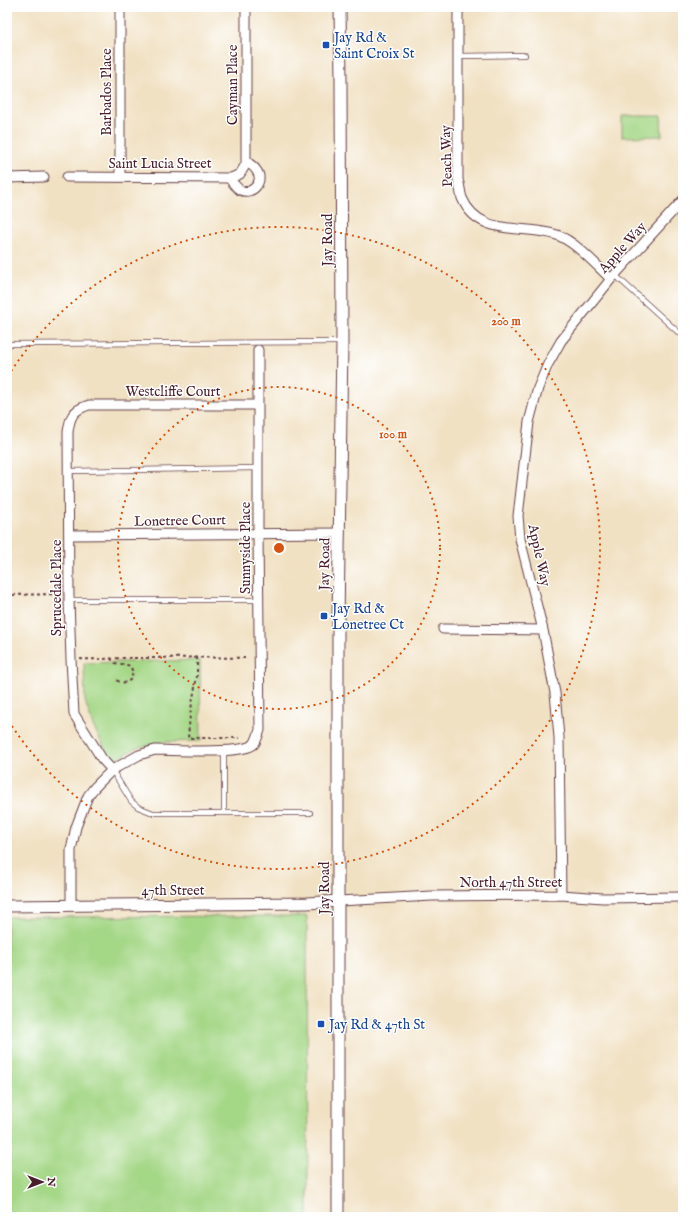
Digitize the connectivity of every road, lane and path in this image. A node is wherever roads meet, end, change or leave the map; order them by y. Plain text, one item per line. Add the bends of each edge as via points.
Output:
1 (120, 7) edge
2 (246, 7) edge
3 (340, 7) edge
4 (458, 7) edge
5 (458, 56) junction
6 (525, 56) dead end
7 (246, 162) junction
8 (44, 177) dead end
9 (67, 177) dead end
10 (120, 177) junction
11 (7, 178) edge
12 (229, 178) junction
13 (683, 200) edge
14 (613, 277) junction
15 (678, 332) dead end
16 (342, 342) junction
17 (7, 344) edge
18 (258, 350) dead end
19 (89, 404) joint
20 (258, 405) junction
21 (259, 468) junction
22 (69, 471) junction
23 (258, 533) junction
24 (340, 533) junction
25 (69, 535) junction
26 (7, 595) edge
27 (69, 597) junction
28 (259, 600) junction
29 (443, 629) dead end
30 (543, 630) junction
31 (197, 657) junction
32 (111, 658) junction
33 (246, 658) dead end
34 (70, 659) junction
35 (115, 679) dead end
36 (240, 738) dead end
37 (224, 750) junction
38 (112, 770) junction
39 (310, 812) dead end
40 (224, 813) junction
41 (561, 895) junction
42 (683, 897) edge
43 (339, 902) junction
44 (7, 906) edge
45 (71, 906) junction
46 (338, 1217) edge

1 - 10 street, Barbados Place
2 - 7 street, Cayman Place
3 - 16 street, Jay Road
4 - 5 street, Peach Way
5 - 6 lane
5 - 14 street, Peach Way via 458,180 468,208 494,226 557,236 571,243
7 - 12 street, Saint Lucia Street via 240,174
7 - 12 street via 259,174 260,180 254,188 250,191 240,190
8 - 11 street
9 - 10 street, Saint Lucia Street
10 - 12 street, Saint Lucia Street
13 - 14 street, Apple Way
14 - 15 lane
14 - 30 street, Apple Way via 561,341 538,388 529,422 518,516 520,539
16 - 17 lane
16 - 24 street, Jay Road
18 - 20 street, Sunnyside Place
19 - 20 street, Westcliffe Court
19 - 22 street, Sprucedale Place via 76,411 69,422
20 - 21 street, Sunnyside Place
21 - 22 lane
21 - 23 street, Sunnyside Place
22 - 25 street, Sprucedale Place
23 - 24 street, Lonetree Court
23 - 25 street, Lonetree Court
23 - 28 street, Sunnyside Place
24 - 43 street, Jay Road
25 - 27 street, Sprucedale Place
26 - 27 path
27 - 28 lane
27 - 34 street, Sprucedale Place
28 - 37 street, Sunnyside Place via 260,730 258,738 248,748
29 - 30 street
30 - 41 street, Apple Way via 559,737
31 - 32 path
31 - 33 path
31 - 36 path via 197,676 188,738
32 - 34 path
32 - 35 path via 116,664 124,663 130,666 133,672 129,682 119,682
34 - 38 street, Sprucedale Place via 74,714 102,759
37 - 38 street via 156,750
37 - 40 lane
38 - 40 lane via 131,801 145,810
38 - 45 street via 88,796 76,827 71,850
39 - 40 lane
41 - 42 street, North 47th Street via 602,898
41 - 43 street, North 47th Street via 432,896
43 - 45 street, 47th Street
43 - 46 street, Jay Road
44 - 45 street, 47th Street

